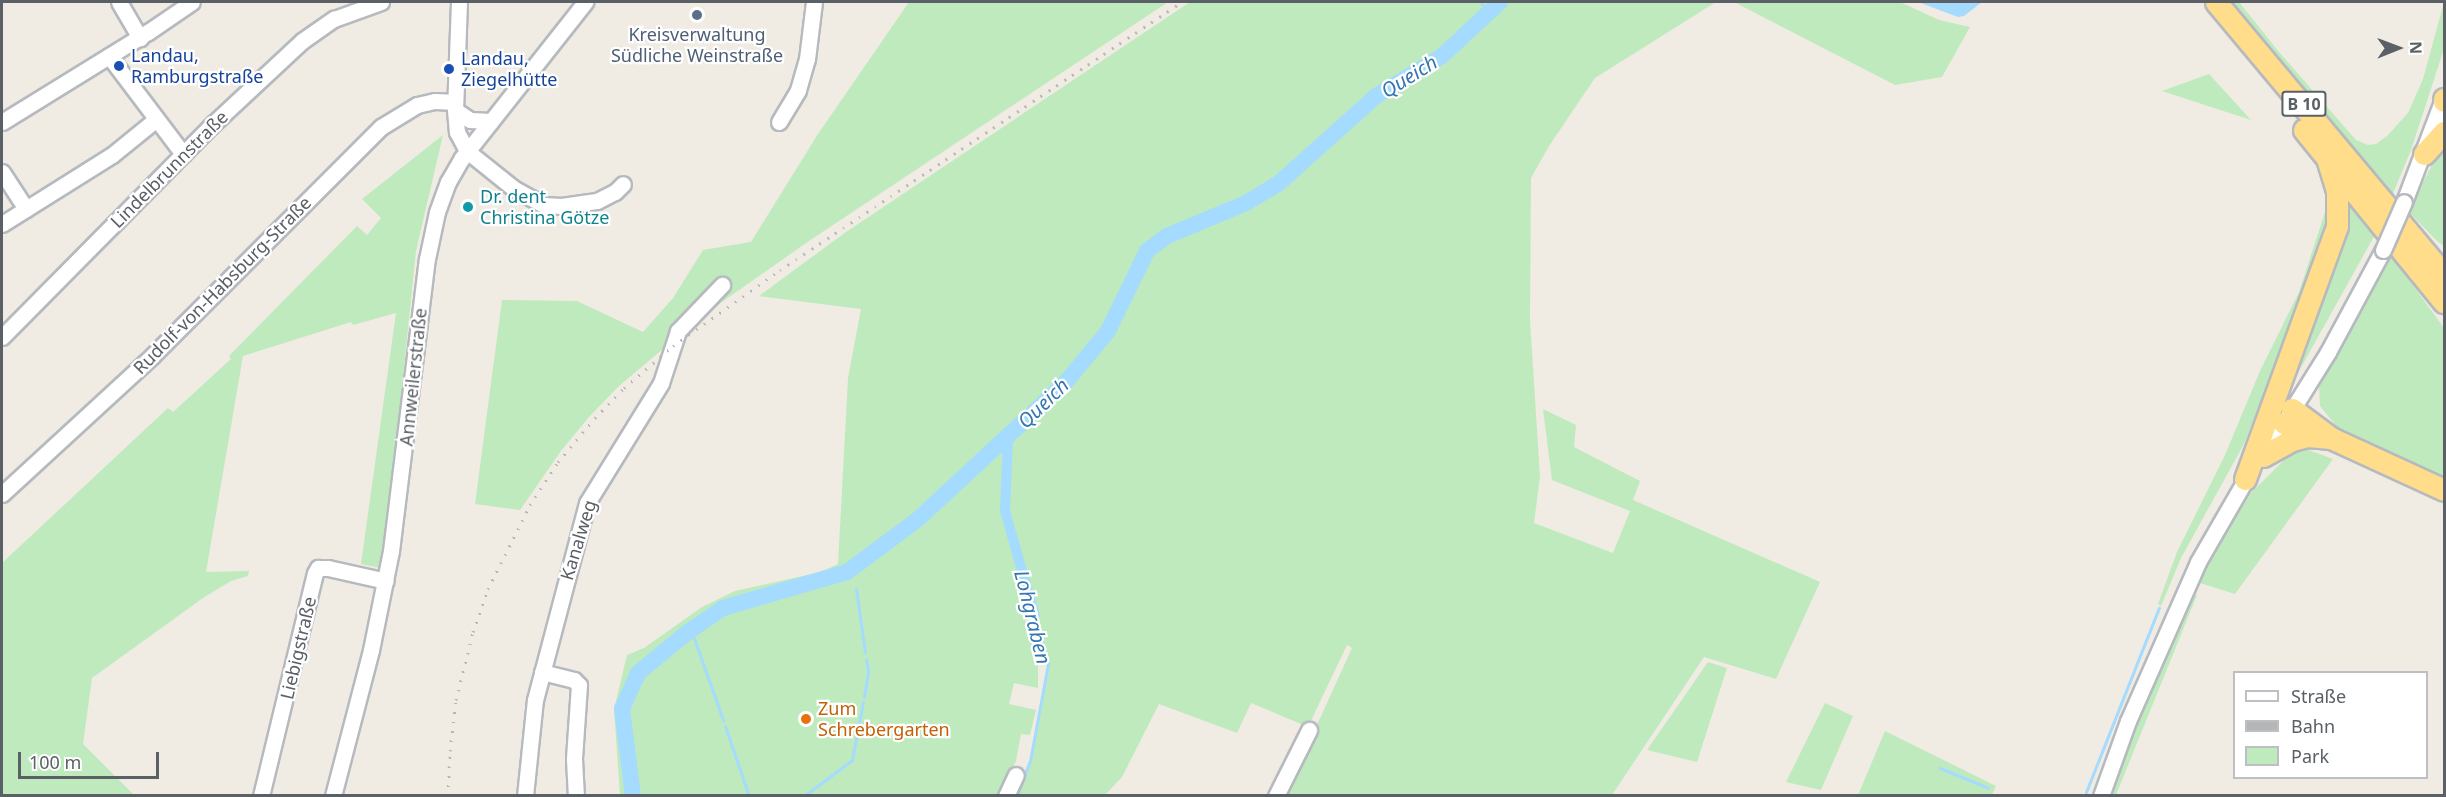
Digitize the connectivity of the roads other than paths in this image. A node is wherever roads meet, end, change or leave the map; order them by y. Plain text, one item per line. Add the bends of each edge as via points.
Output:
1 (118, 2) edge
2 (192, 2) edge
3 (373, 2) edge
4 (459, 2) edge
5 (585, 2) edge
6 (814, 2) edge
7 (2216, 2) edge
8 (140, 38) junction
9 (109, 56) junction
10 (2444, 99) edge
11 (455, 106) junction
12 (155, 120) junction
13 (491, 121) junction
14 (2, 122) edge
15 (779, 122) dead end
16 (2304, 130) dead end
17 (2445, 132) edge
18 (467, 151) junction
19 (183, 154) junction
20 (2424, 154) junction
21 (2326, 156) junction
22 (2, 172) edge
23 (623, 184) dead end
24 (2396, 206) junction
25 (26, 209) junction
26 (2, 224) edge
27 (2421, 245) junction
28 (2445, 260) edge
29 (722, 285) dead end
30 (2442, 292) edge
31 (2, 337) edge
32 (2288, 416) junction
33 (2307, 436) junction
34 (2331, 438) junction
35 (2263, 456) junction
36 (2245, 480) junction
37 (2445, 489) edge
38 (2, 494) edge
39 (386, 581) junction
40 (542, 672) junction
41 (1309, 730) dead end
42 (1016, 775) dead end
43 (261, 795) edge
44 (333, 795) edge
45 (525, 795) edge
46 (576, 795) edge
47 (1006, 795) edge
48 (1276, 795) edge
49 (2101, 795) edge

1 - 8 street
2 - 8 street
3 - 19 street, Lindelbrunnstraße via 334,19 302,41
4 - 11 street
5 - 13 street, Annweilerstraße
6 - 15 street via 801,80
7 - 24 highway, B 10
8 - 9 street
9 - 12 street
9 - 14 street
10 - 20 street
11 - 13 street via 471,120
11 - 18 street via 457,132
11 - 38 street, Rudolf-von-Habsburg-Straße via 435,101 417,105 381,127 152,356
12 - 19 street
12 - 25 street via 112,155
13 - 18 street, Annweilerstraße
16 - 21 highway, B 10
17 - 20 highway
18 - 23 street via 513,188 544,205 597,201
18 - 39 street, Annweilerstraße via 443,195 430,243
19 - 31 street, Lindelbrunnstraße
20 - 24 street
21 - 30 highway, B 10
21 - 36 highway via 2337,191 2337,226
22 - 25 street
24 - 27 highway, B 10
24 - 30 highway, B 10
24 - 32 street, bridge via 2383,250
25 - 26 street
27 - 28 highway
27 - 30 highway, B 10
29 - 40 street, Kanalweg via 678,331 661,383 587,502
32 - 33 highway
32 - 34 highway
32 - 35 street
33 - 34 highway
33 - 35 highway
34 - 37 highway
35 - 36 street
36 - 49 street via 2186,587
39 - 43 street, Liebigstraße via 328,568 318,568 315,573
39 - 44 street, Annweilerstraße
40 - 45 street, Kanalweg via 531,720
40 - 46 street via 574,680 579,685
41 - 48 street
42 - 47 street

